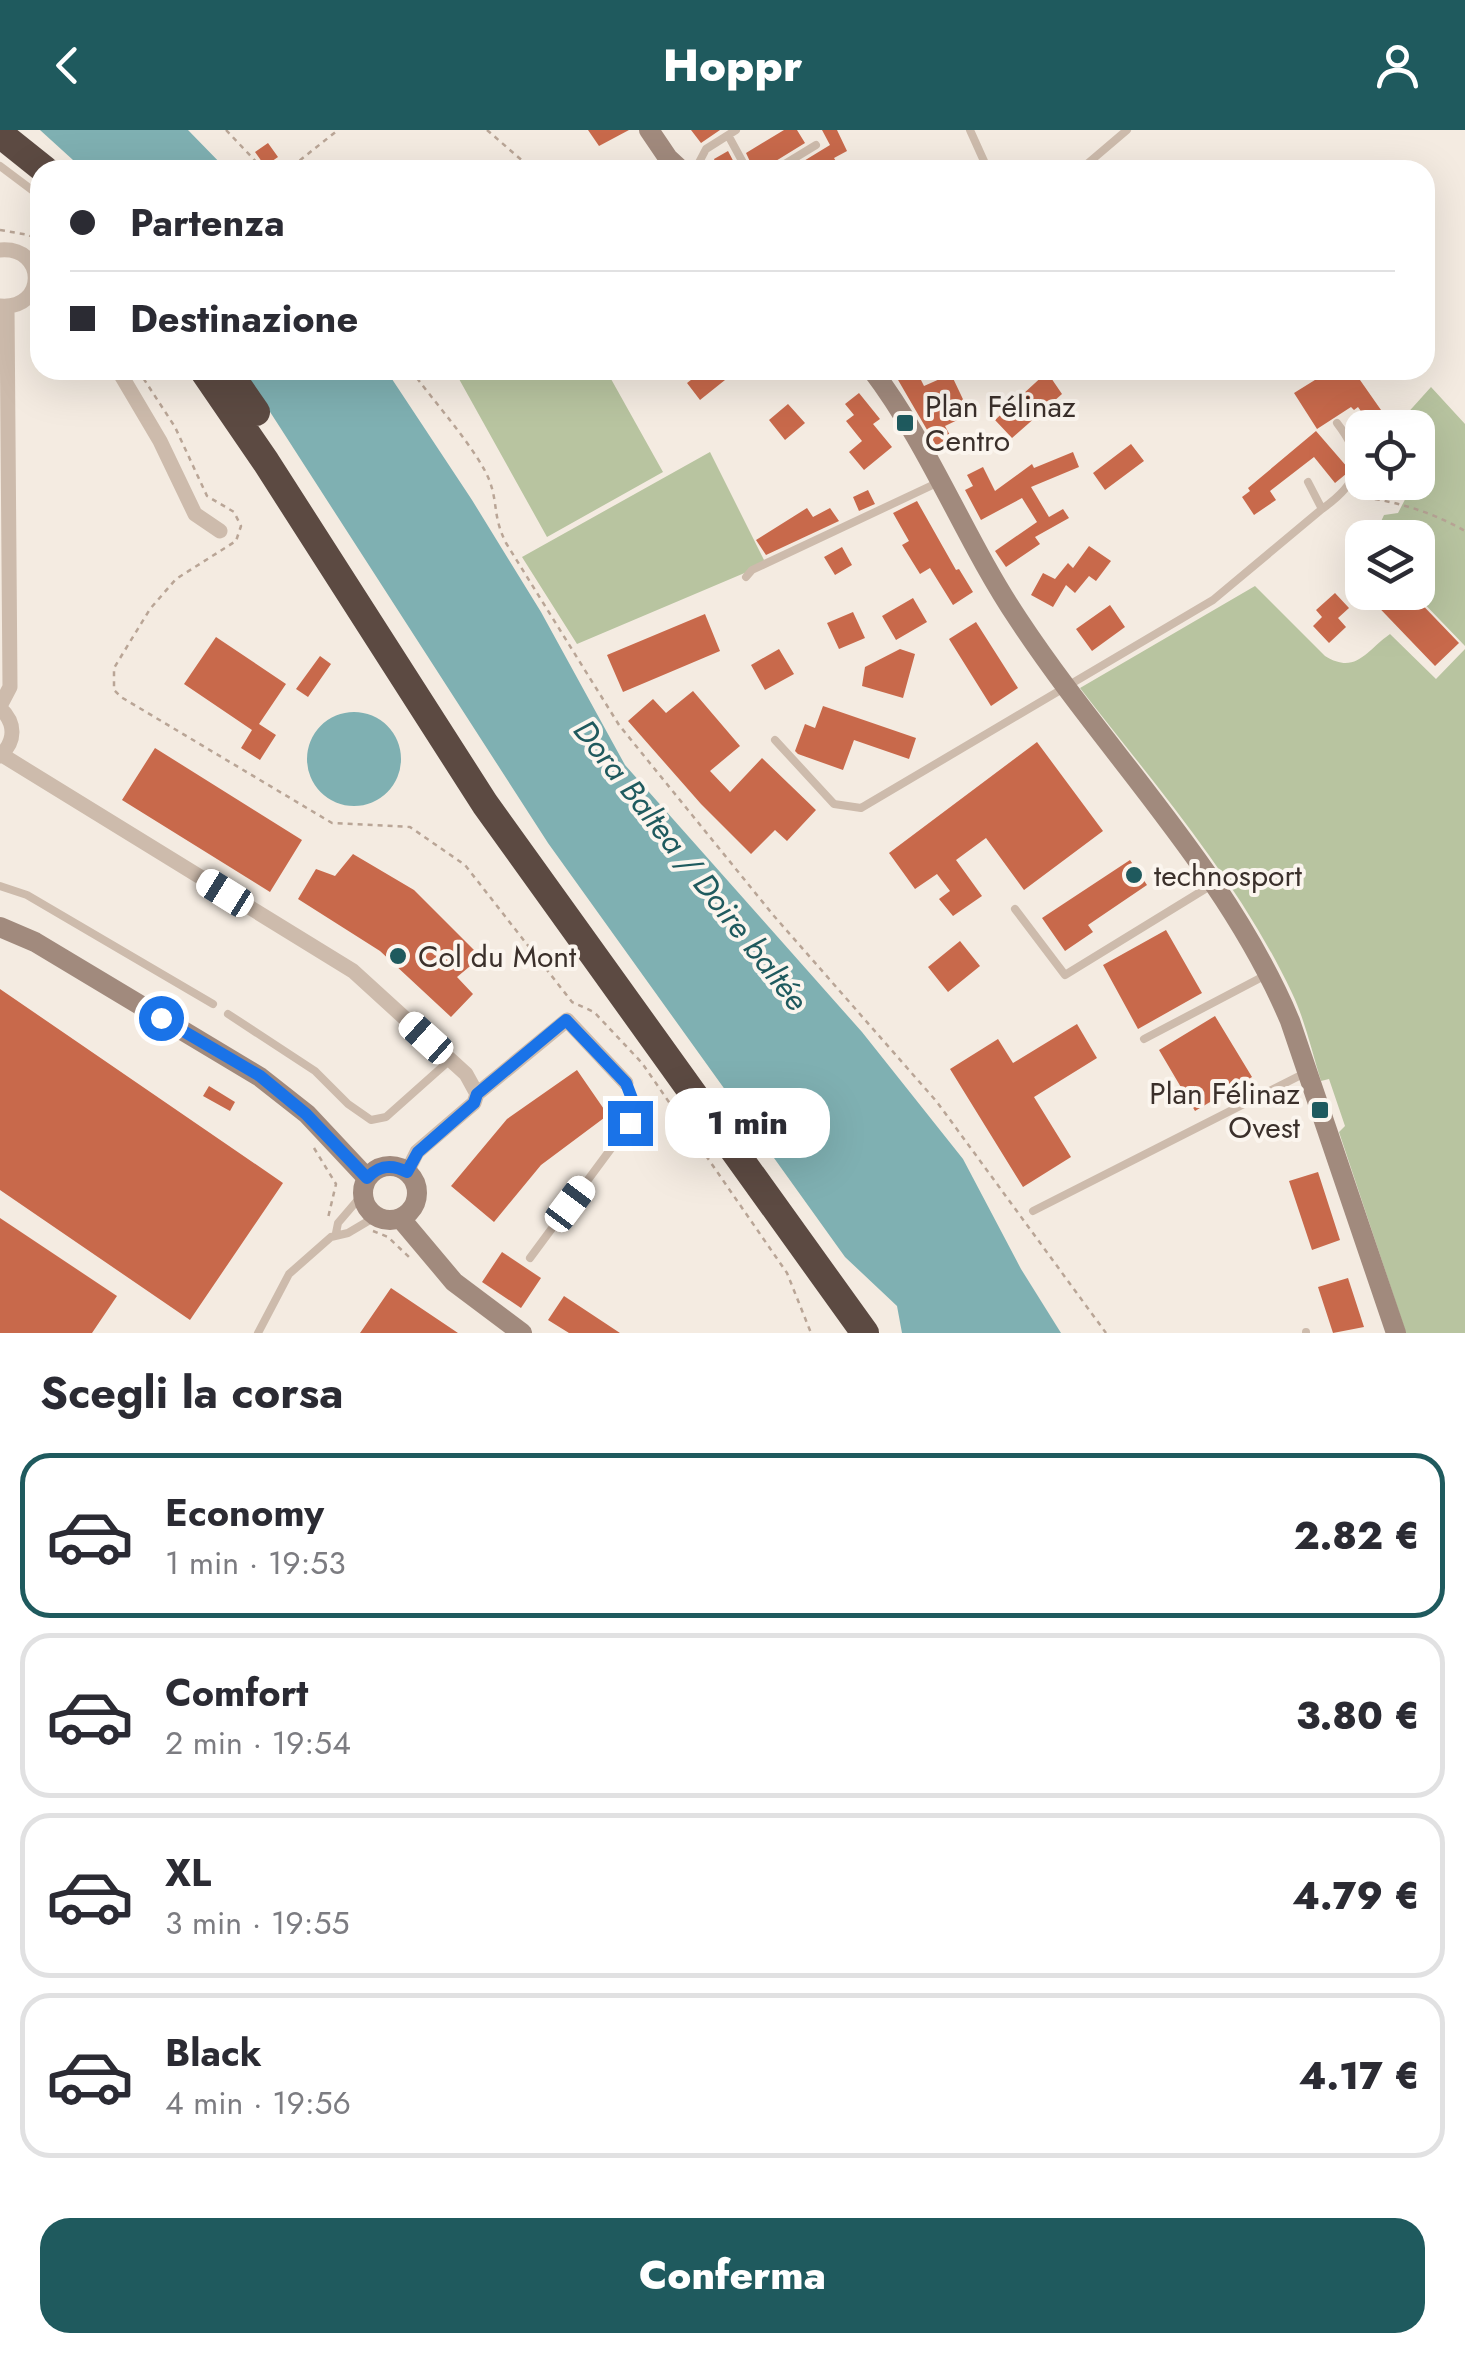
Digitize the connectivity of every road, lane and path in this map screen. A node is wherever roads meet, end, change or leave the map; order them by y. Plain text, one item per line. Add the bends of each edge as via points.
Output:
1 (226, 130) edge
2 (338, 130) edge
3 (487, 130) edge
4 (649, 130) edge
5 (970, 130) edge
6 (1127, 130) edge
7 (732, 133) edge
8 (0, 134) edge
9 (816, 145) dead end
10 (0, 158) edge
11 (32, 160) edge
12 (254, 160) edge
13 (300, 160) edge
14 (522, 160) edge
15 (670, 160) edge
16 (700, 160) edge
17 (743, 160) edge
18 (791, 160) edge
19 (984, 160) edge
20 (1092, 160) edge
21 (0, 166) edge
22 (30, 184) edge
23 (30, 186) edge
24 (0, 230) edge
25 (30, 235) edge
26 (0, 250) edge
27 (30, 264) edge
28 (30, 295) edge
29 (3, 307) edge
30 (124, 380) edge
31 (144, 380) edge
32 (209, 380) edge
33 (233, 380) edge
34 (418, 380) edge
35 (878, 380) edge
36 (1338, 423) dead end
37 (939, 482) junction
38 (1308, 482) dead end
39 (1344, 494) junction
40 (1322, 510) junction
41 (220, 531) dead end
42 (1465, 531) edge
43 (746, 577) dead end
44 (1062, 686) junction
45 (0, 707) edge
46 (775, 740) dead end
47 (1, 756) edge
48 (1214, 884) junction
49 (0, 886) edge
50 (1015, 909) dead end
51 (0, 927) edge
52 (1270, 973) junction
53 (214, 1004) dead end
54 (228, 1014) dead end
55 (1144, 1040) dead end
56 (450, 1060) junction
57 (1307, 1072) junction
58 (626, 1083) joint
59 (477, 1094) junction
60 (322, 1160) dead end
61 (407, 1172) junction
62 (365, 1186) junction
63 (1032, 1211) dead end
64 (375, 1217) junction
65 (401, 1218) junction
66 (338, 1232) junction
67 (805, 1235) junction
68 (530, 1258) dead end
69 (416, 1262) dead end
70 (258, 1333) edge
71 (522, 1333) edge
72 (811, 1333) edge
73 (865, 1333) edge
74 (886, 1333) edge
75 (1106, 1333) edge
76 (1396, 1333) edge

1 - 12 path
2 - 13 path
3 - 14 path
4 - 15 main road
5 - 19 lane
6 - 20 lane
7 - 16 lane via 706,148
7 - 17 lane
8 - 11 highway
9 - 18 lane
10 - 22 highway
21 - 23 lane
24 - 25 path
26 - 27 street via 16,250
28 - 29 street
29 - 45 street via 10,686
30 - 41 street via 195,514
31 - 72 path via 207,496 234,512 241,526 236,542 176,579 150,609 114,668 114,690 332,823 410,827 465,865 572,1002 594,1012 642,1063 787,1273
32 - 67 highway via 485,804
33 - 67 highway via 498,790
34 - 75 path via 490,481 498,526 619,725 937,1102
35 - 37 main road
36 - 39 lane via 1357,462
37 - 43 lane
37 - 44 main road
38 - 40 lane
39 - 40 lane
39 - 42 path via 1394,501
40 - 44 lane via 1213,600
44 - 46 lane via 861,808 834,804
44 - 48 main road
45 - 47 street via 13,730
47 - 56 street via 353,972
48 - 50 lane via 1064,975
48 - 52 main road
49 - 53 lane via 27,895
51 - 62 main road via 260,1076 306,1114
52 - 55 lane
52 - 57 main road
54 - 56 lane via 315,1070 371,1120 386,1117
56 - 59 street
57 - 63 lane
57 - 76 main road
58 - 59 street via 566,1020
58 - 68 lane via 634,1104 630,1123
59 - 61 street via 418,1152
60 - 66 path via 336,1184 328,1215
61 - 62 main road via 381,1167
61 - 65 main road via 416,1202
62 - 64 main road via 364,1204
62 - 66 lane
64 - 65 main road
64 - 66 lane
65 - 71 main road via 454,1282
66 - 69 path via 348,1240 374,1230
66 - 70 lane via 289,1274
67 - 73 highway
67 - 74 highway

